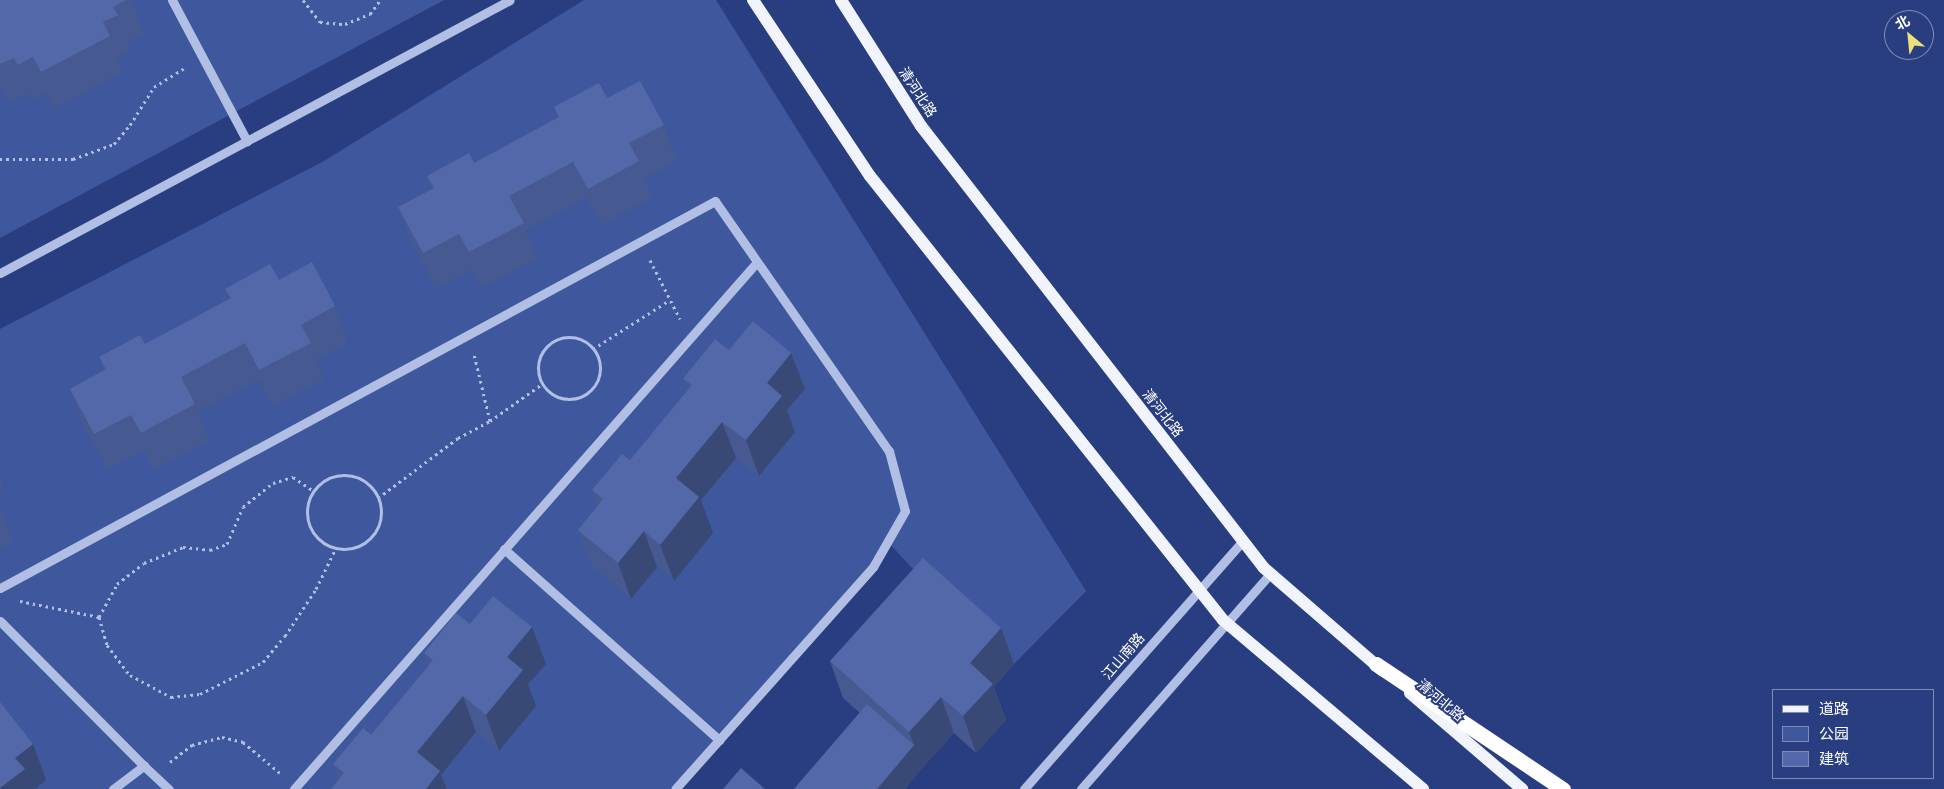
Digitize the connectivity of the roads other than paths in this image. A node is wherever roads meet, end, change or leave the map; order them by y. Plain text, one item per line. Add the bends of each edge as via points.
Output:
1 (172, 0) edge
2 (510, 0) edge
3 (753, 0) edge
4 (842, 0) edge
5 (247, 141) junction
6 (757, 262) junction
7 (0, 273) edge
8 (1243, 541) junction
9 (504, 549) junction
10 (1271, 574) junction
11 (0, 588) edge
12 (1199, 590) junction
13 (0, 621) edge
14 (1227, 624) junction
15 (1376, 664) junction
16 (719, 740) junction
17 (144, 766) junction
18 (295, 788) edge
19 (113, 789) edge
20 (169, 789) edge
21 (675, 789) edge
22 (1024, 789) edge
23 (1081, 789) edge
24 (1423, 789) edge
25 (1522, 789) edge
26 (1563, 789) edge

1 - 5 street
2 - 5 street
3 - 12 main road via 870,176
4 - 8 main road, 清河北路 via 921,126
5 - 7 street
6 - 9 street
6 - 11 street via 715,201
6 - 16 street via 889,451 905,511 873,567
8 - 10 main road, 清河北路
8 - 12 street, 江山南路
9 - 16 street
9 - 18 street
10 - 14 street
10 - 15 main road, 清河北路
12 - 14 main road
12 - 22 street, 江山南路
13 - 17 street
14 - 23 street
14 - 24 main road
15 - 25 main road, 清河北路
15 - 26 highway
16 - 21 street
17 - 19 street
17 - 20 street

